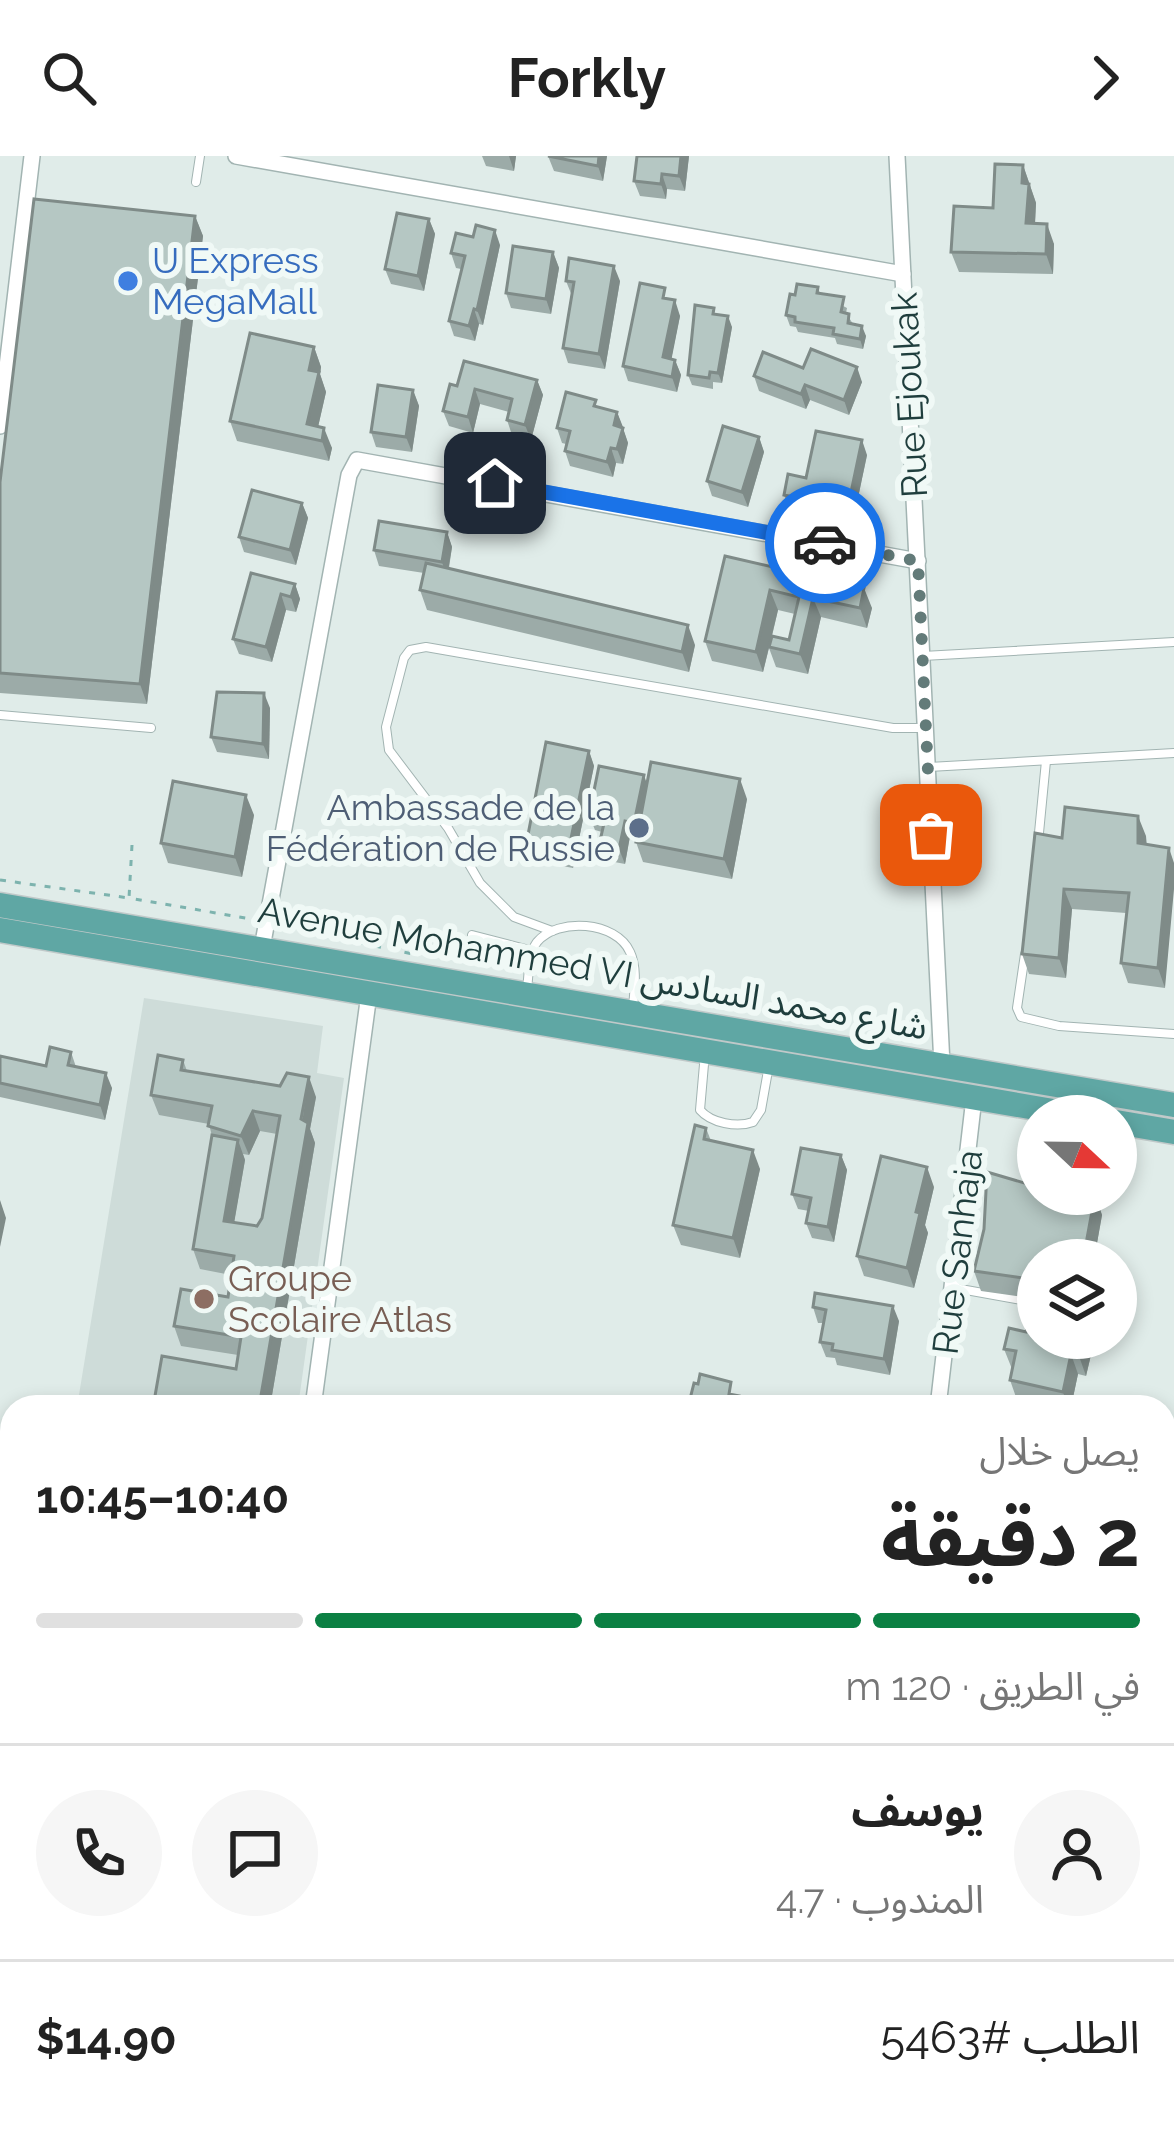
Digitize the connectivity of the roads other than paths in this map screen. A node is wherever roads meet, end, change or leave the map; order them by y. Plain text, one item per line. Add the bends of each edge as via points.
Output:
1 (32, 156) edge
2 (200, 156) edge
3 (236, 156) edge
4 (897, 156) edge
5 (196, 182) dead end
6 (26, 210) junction
7 (44, 212) edge
8 (903, 274) junction
9 (0, 426) edge
10 (918, 561) junction
11 (1174, 642) edge
12 (922, 656) junction
13 (0, 716) edge
14 (152, 728) dead end
15 (926, 728) junction
16 (1174, 753) edge
17 (1046, 761) junction
18 (927, 767) junction
19 (1037, 848) edge
20 (0, 905) edge
21 (0, 930) edge
22 (552, 932) junction
23 (1028, 932) edge
24 (472, 935) dead end
25 (262, 948) junction
26 (532, 950) junction
27 (526, 992) junction
28 (369, 994) junction
29 (633, 1011) junction
30 (1174, 1034) edge
31 (705, 1051) junction
32 (770, 1063) junction
33 (942, 1065) junction
34 (974, 1098) junction
35 (1017, 1105) edge
36 (1174, 1105) edge
37 (1137, 1126) edge
38 (1174, 1132) edge
39 (953, 1288) junction
40 (1017, 1299) edge
41 (315, 1395) edge
42 (940, 1395) edge

1 - 6 street
2 - 5 lane
3 - 8 street
4 - 8 street, Rue Ejoukak
6 - 7 lane
6 - 9 street
8 - 10 street, Rue Ejoukak
10 - 12 street, Rue Ejoukak
10 - 25 street via 357,460
11 - 12 lane
12 - 15 street, Rue Ejoukak
13 - 14 lane
15 - 18 street, Rue Ejoukak
15 - 22 lane via 410,650 386,727 389,750 480,883 514,917
16 - 17 lane
17 - 18 lane
17 - 19 lane
18 - 33 street, Rue Ejoukak
20 - 25 main road, Avenue Mohammed VI شارع محمد السادس
21 - 28 main road, Avenue Mohammed VI شارع محمد السادس
22 - 26 lane
22 - 29 lane via 591,927 622,940 635,976
23 - 30 lane via 1021,1017
24 - 26 lane
25 - 27 main road, Avenue Mohammed VI شارع محمد السادس
26 - 27 lane
27 - 29 main road, Avenue Mohammed VI شارع محمد السادس
28 - 31 main road, Avenue Mohammed VI شارع محمد السادس
28 - 41 street
29 - 33 main road, Avenue Mohammed VI شارع محمد السادس
31 - 32 main road, Avenue Mohammed VI شارع محمد السادس
31 - 32 lane via 700,1110 739,1124 759,1114
32 - 34 main road, Avenue Mohammed VI شارع محمد السادس
33 - 36 main road, Avenue Mohammed VI شارع محمد السادس
34 - 35 main road, Avenue Mohammed VI شارع محمد السادس
34 - 39 street, Rue Sanhaja
37 - 38 main road
39 - 40 lane
39 - 42 street, Rue Sanhaja

